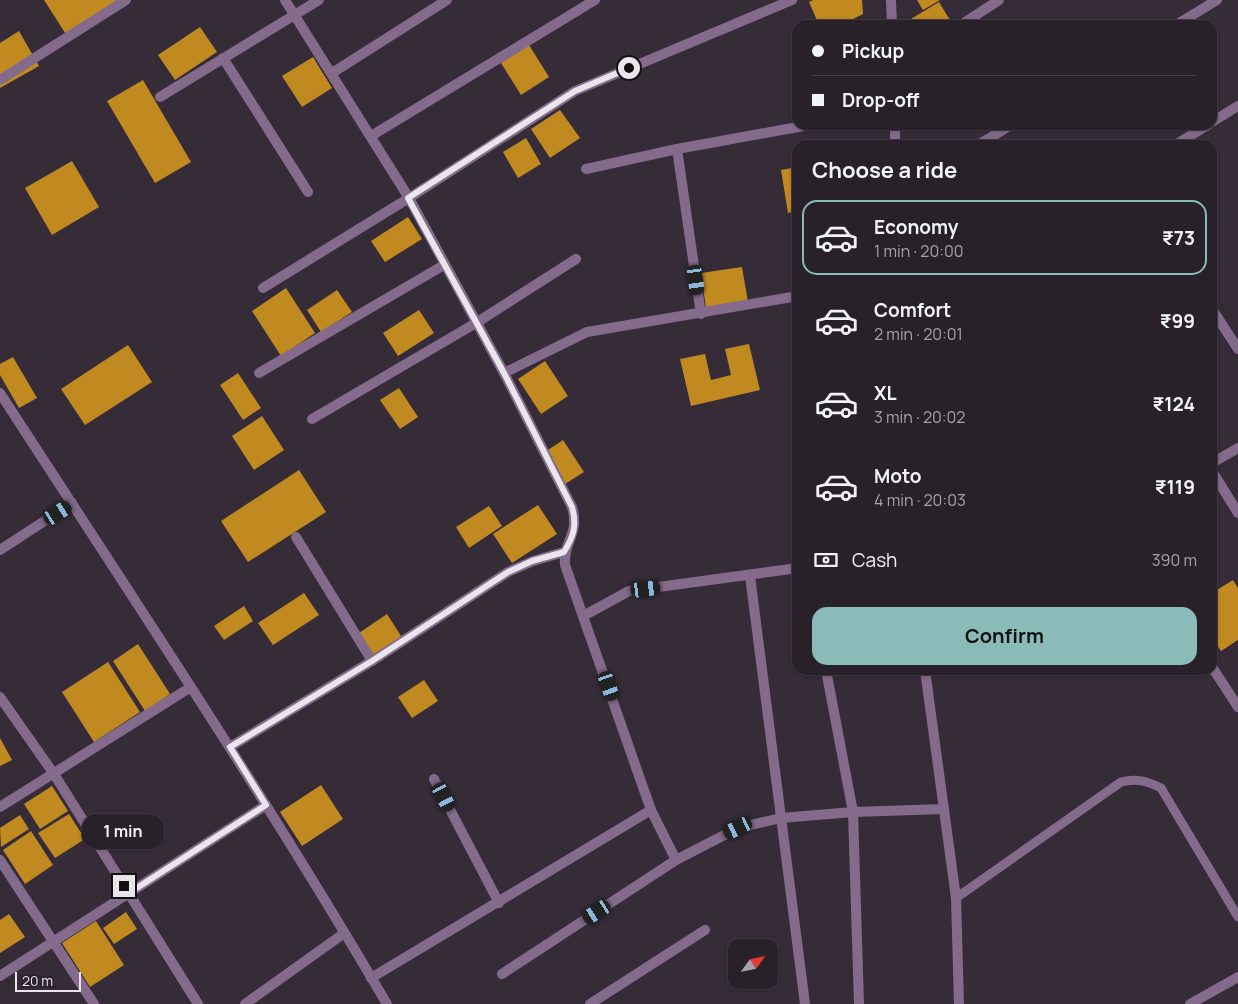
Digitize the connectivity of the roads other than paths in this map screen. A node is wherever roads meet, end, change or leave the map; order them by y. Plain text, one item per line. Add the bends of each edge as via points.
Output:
1 (126, 0) edge
2 (285, 0) edge
3 (319, 0) edge
4 (446, 0) edge
5 (595, 0) edge
6 (792, 0) edge
7 (891, 0) edge
8 (999, 0) edge
9 (1217, 0) edge
10 (295, 15) junction
11 (892, 20) edge
12 (969, 20) edge
13 (1184, 20) edge
14 (223, 58) junction
15 (332, 73) junction
16 (0, 80) edge
17 (160, 97) dead end
18 (1238, 106) edge
19 (1217, 119) edge
20 (792, 128) edge
21 (1003, 130) edge
22 (1200, 130) edge
23 (371, 136) junction
24 (986, 140) edge
25 (1184, 140) edge
26 (677, 149) junction
27 (586, 169) dead end
28 (308, 192) dead end
29 (408, 198) junction
30 (576, 258) dead end
31 (444, 265) junction
32 (263, 288) dead end
33 (792, 297) edge
34 (701, 314) junction
35 (1217, 317) edge
36 (476, 323) junction
37 (1238, 349) edge
38 (259, 373) dead end
39 (504, 373) junction
40 (0, 393) edge
41 (312, 419) dead end
42 (1238, 448) edge
43 (1217, 460) edge
44 (1217, 480) edge
45 (72, 503) junction
46 (1238, 512) edge
47 (296, 537) dead end
48 (0, 550) edge
49 (564, 552) junction
50 (792, 569) edge
51 (750, 576) junction
52 (585, 615) junction
53 (372, 661) junction
54 (1217, 674) edge
55 (827, 675) edge
56 (926, 675) edge
57 (191, 687) junction
58 (0, 697) edge
59 (1238, 707) edge
60 (230, 747) junction
61 (54, 774) junction
62 (434, 779) dead end
63 (266, 805) junction
64 (0, 807) edge
65 (944, 809) junction
66 (651, 810) junction
67 (853, 812) junction
68 (781, 818) junction
69 (0, 860) edge
70 (676, 860) junction
71 (129, 893) junction
72 (956, 898) junction
73 (499, 902) junction
74 (1238, 917) edge
75 (705, 930) dead end
76 (344, 934) junction
77 (53, 941) junction
78 (502, 974) dead end
79 (0, 976) edge
80 (1238, 977) edge
81 (371, 978) junction
82 (94, 1004) edge
83 (198, 1004) edge
84 (245, 1004) edge
85 (386, 1004) edge
86 (590, 1004) edge
87 (805, 1004) edge
88 (860, 1004) edge
89 (959, 1004) edge
90 (1190, 1004) edge

1 - 16 street
2 - 10 street
3 - 10 street
4 - 15 street
5 - 23 street
6 - 29 street via 575,91
7 - 11 street
8 - 12 street
9 - 13 street
10 - 14 street
10 - 15 street
14 - 17 street
14 - 28 street
15 - 23 street
18 - 19 street
20 - 26 street
21 - 24 street
22 - 25 street
23 - 29 street
26 - 27 street
26 - 34 street
29 - 31 street
29 - 32 street
30 - 36 street
31 - 36 street
31 - 38 street
33 - 34 street
34 - 39 street via 587,332
35 - 37 street
36 - 39 street
36 - 41 street
39 - 49 street via 572,507 576,521
40 - 45 street
42 - 43 street
44 - 46 street
45 - 48 street
45 - 57 street
47 - 53 street
49 - 52 street via 565,565
49 - 53 street via 508,572
50 - 51 street
51 - 52 street via 629,591
51 - 68 street
52 - 66 street
53 - 60 street
54 - 59 street
55 - 67 street
56 - 65 street
57 - 60 street
57 - 61 street
58 - 61 street
60 - 63 street
61 - 64 street
61 - 71 street
62 - 73 street
63 - 71 street
63 - 76 street
65 - 67 street
65 - 72 street
66 - 70 street
66 - 73 street
67 - 68 street
67 - 88 street
68 - 70 street via 738,828
68 - 87 street
69 - 77 street
70 - 78 street
71 - 77 street
71 - 83 street
72 - 74 lane via 1122,782 1133,779 1161,788
72 - 89 street
73 - 81 street
75 - 86 street
76 - 81 street
76 - 84 street
77 - 79 street
77 - 82 street
80 - 90 street
81 - 85 street

